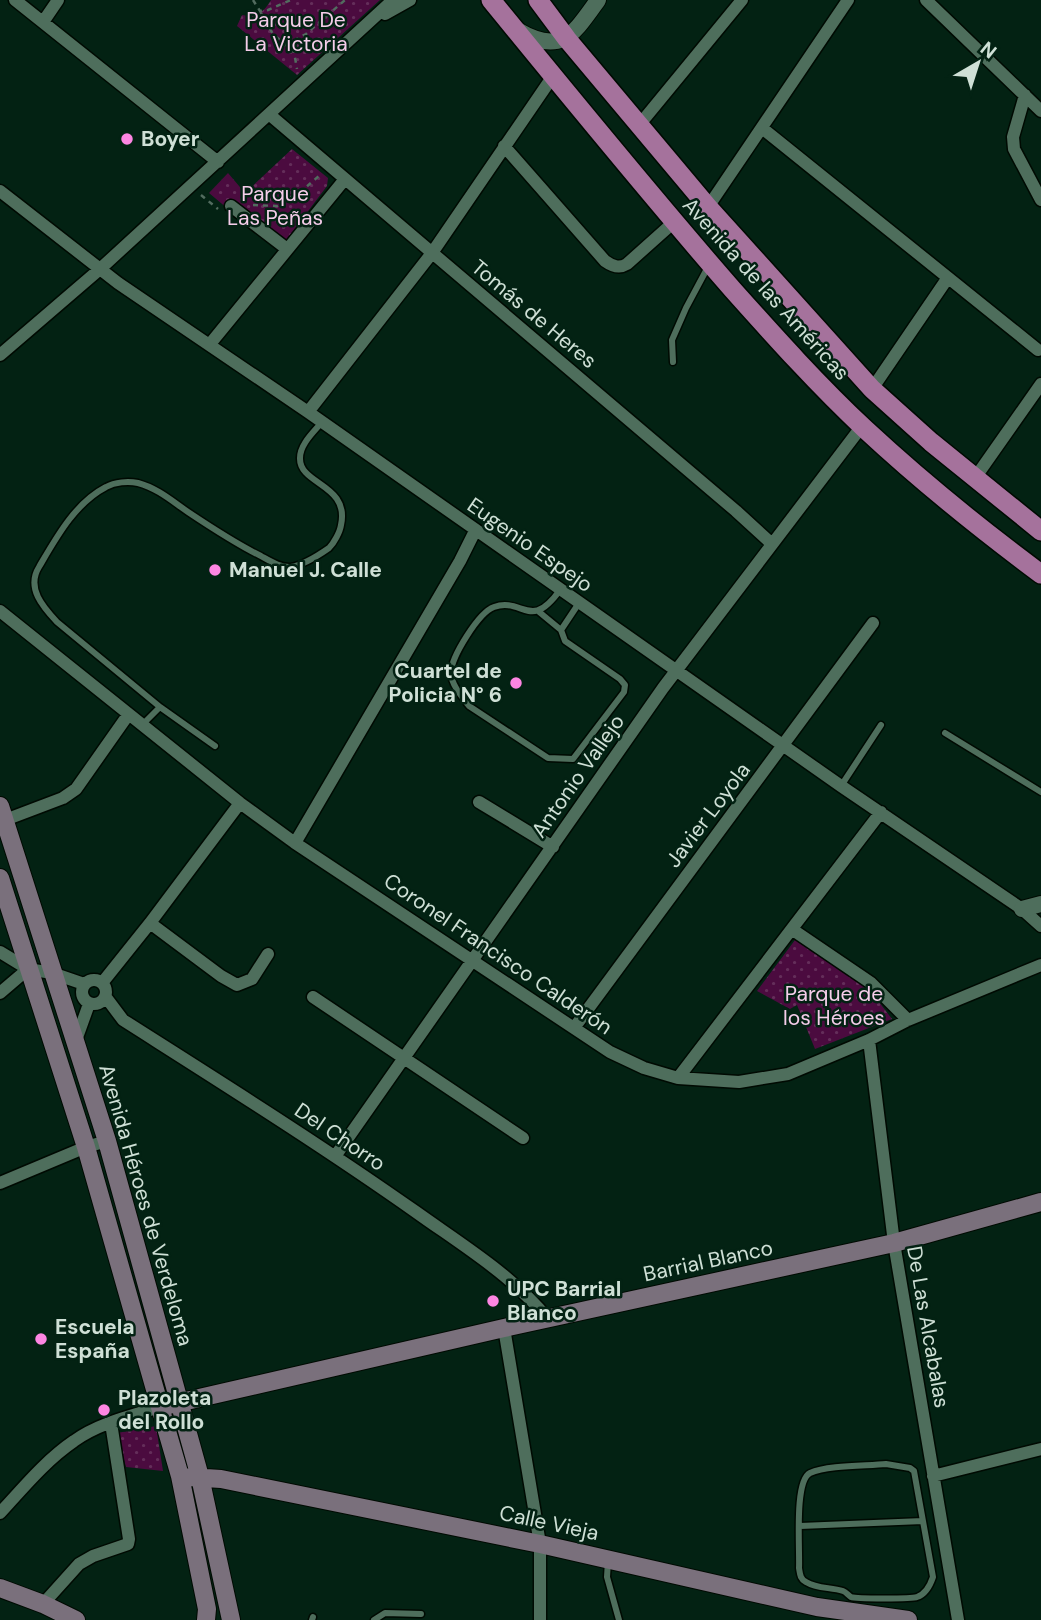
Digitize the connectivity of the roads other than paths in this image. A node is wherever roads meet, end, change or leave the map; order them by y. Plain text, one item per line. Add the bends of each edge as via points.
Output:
1 (15, 0) edge
2 (58, 0) edge
3 (393, 0) edge
4 (411, 0) edge
5 (491, 0) edge
6 (538, 0) edge
7 (598, 0) edge
8 (742, 0) edge
9 (848, 0) edge
10 (926, 0) edge
11 (372, 20) junction
12 (43, 22) junction
13 (515, 29) junction
14 (567, 39) junction
15 (553, 76) junction
16 (1025, 95) junction
17 (1041, 111) edge
18 (270, 115) junction
19 (640, 124) junction
20 (762, 128) junction
21 (504, 146) junction
22 (218, 162) junction
23 (345, 179) junction
24 (0, 191) edge
25 (1041, 200) edge
26 (231, 206) road end
27 (708, 207) junction
28 (674, 222) junction
29 (287, 249) junction
30 (432, 253) junction
31 (710, 264) junction
32 (100, 270) junction
33 (947, 279) junction
34 (209, 344) junction
35 (1038, 350) dead end
36 (0, 355) edge
37 (673, 362) dead end
38 (1041, 384) edge
39 (872, 388) junction
40 (309, 412) junction
41 (322, 422) junction
42 (862, 426) junction
43 (975, 478) junction
44 (475, 531) junction
45 (1041, 531) edge
46 (772, 544) junction
47 (1041, 573) edge
48 (560, 590) junction
49 (579, 603) junction
50 (0, 611) edge
51 (538, 611) junction
52 (873, 623) dead end
53 (561, 630) junction
54 (678, 670) junction
55 (160, 707) junction
56 (128, 715) junction
57 (881, 725) dead end
58 (142, 726) junction
59 (945, 733) dead end
60 (215, 746) dead end
61 (783, 746) junction
62 (841, 786) junction
63 (1041, 792) edge
64 (479, 802) dead end
65 (240, 803) junction
66 (881, 812) junction
67 (2, 813) edge
68 (295, 844) junction
69 (553, 847) junction
70 (0, 878) edge
71 (1041, 904) edge
72 (1022, 909) junction
73 (150, 923) junction
74 (1041, 926) edge
75 (793, 930) junction
76 (0, 952) edge
77 (268, 954) dead end
78 (473, 960) junction
79 (1041, 965) edge
80 (28, 969) junction
81 (52, 973) junction
82 (102, 983) junction
83 (84, 984) junction
84 (0, 993) edge
85 (105, 996) junction
86 (313, 997) dead end
87 (89, 1004) junction
88 (908, 1020) junction
89 (574, 1028) junction
90 (869, 1040) junction
91 (75, 1043) junction
92 (405, 1058) junction
93 (677, 1078) junction
94 (523, 1138) dead end
95 (107, 1141) junction
96 (86, 1147) junction
97 (335, 1155) junction
98 (0, 1183) edge
99 (1041, 1202) edge
100 (894, 1243) junction
101 (548, 1319) junction
102 (504, 1328) junction
103 (169, 1405) junction
104 (111, 1423) junction
105 (1041, 1449) edge
106 (180, 1476) junction
107 (933, 1476) junction
108 (200, 1477) junction
109 (0, 1513) edge
110 (923, 1521) junction
111 (800, 1526) junction
112 (540, 1544) junction
113 (609, 1560) junction
114 (0, 1588) edge
115 (43, 1604) junction
116 (845, 1610) edge
117 (421, 1614) dead end
118 (76, 1620) edge
119 (206, 1620) edge
120 (231, 1620) edge
121 (374, 1620) edge
122 (540, 1620) edge
123 (620, 1620) edge
124 (908, 1620) edge
125 (958, 1620) edge

1 - 12 street
2 - 12 street
3 - 11 street
4 - 11 street
5 - 13 main road, Avenida de las Américas
6 - 14 main road, Avenida de las Américas
7 - 14 street
8 - 19 street
9 - 20 street
10 - 16 street
11 - 18 street
12 - 22 street
13 - 14 street via 545,42
13 - 15 main road, Avenida de las Américas
14 - 19 main road, Avenida de las Américas
15 - 21 street
15 - 28 main road, Avenida de las Américas
16 - 17 street
16 - 25 street via 1014,149
18 - 22 street
18 - 23 street, Tomás de Heres
19 - 27 main road, Avenida de las Américas
20 - 27 street
20 - 33 street
21 - 28 street via 612,265 627,264
21 - 30 street
22 - 32 street
23 - 29 street
23 - 30 street, Tomás de Heres
24 - 32 street, Eugenio Espejo
26 - 29 street
27 - 39 main road, Avenida de las Américas
28 - 31 main road, Avenida de las Américas
29 - 34 street
30 - 40 street
30 - 46 street, Tomás de Heres
31 - 37 lane via 672,340
31 - 42 main road, Avenida de las Américas
32 - 34 street, Eugenio Espejo
32 - 36 street
33 - 35 street
33 - 39 street
34 - 40 street, Eugenio Espejo
38 - 43 street
39 - 43 main road, Avenida de las Américas
40 - 41 street, Eugenio Espejo
41 - 44 street, Eugenio Espejo
41 - 55 lane via 300,458 303,469 335,494 343,510 331,546 310,559 290,567 277,565 155,490 121,482 85,502 35,573 33,585 43,607
42 - 46 street, Antonio Vallejo
42 - 47 main road, Avenida de las Américas via 954,507
43 - 45 main road, Avenida de las Américas
44 - 48 street, Eugenio Espejo
44 - 68 street
46 - 54 street, Antonio Vallejo
48 - 49 street, Eugenio Espejo
48 - 51 lane
49 - 53 lane
49 - 54 street, Eugenio Espejo
50 - 56 street, Coronel Francisco Calderón
51 - 53 lane
51 - 53 lane via 496,606 484,612 454,659 451,674 469,706 528,747 548,758 564,760 580,752 625,685 565,641
52 - 61 street, Javier Loyola
54 - 61 street, Eugenio Espejo
54 - 69 street, Antonio Vallejo
55 - 58 lane
55 - 60 lane
56 - 58 street, Coronel Francisco Calderón
56 - 67 street via 76,789 63,798
57 - 62 lane
58 - 65 street, Coronel Francisco Calderón
59 - 63 lane
61 - 62 street, Eugenio Espejo
61 - 89 street, Javier Loyola
62 - 66 street, Eugenio Espejo
64 - 69 street
65 - 68 street, Coronel Francisco Calderón
65 - 73 street
66 - 72 street, Eugenio Espejo
66 - 75 street
67 - 81 main road, Avenida Héroes de Verdeloma
68 - 78 street, Coronel Francisco Calderón
69 - 78 street, Antonio Vallejo
70 - 80 main road, Avenida Héroes de Verdeloma
71 - 72 street
72 - 74 street, Eugenio Espejo
73 - 77 street via 237,985 252,979
73 - 82 street
75 - 88 street via 871,983
75 - 93 street
76 - 80 street
78 - 89 street, Coronel Francisco Calderón
78 - 92 street, Antonio Vallejo
79 - 88 street, Coronel Francisco Calderón
80 - 81 street
80 - 84 street
80 - 96 main road, Avenida Héroes de Verdeloma
81 - 83 street
81 - 91 main road, Avenida Héroes de Verdeloma
82 - 83 street via 94,979
82 - 85 street
83 - 87 street via 82,995
85 - 87 street via 100,1003
85 - 97 street, Del Chorro via 123,1020
86 - 92 street
87 - 91 street
88 - 90 street, Coronel Francisco Calderón
89 - 93 street, Coronel Francisco Calderón via 610,1052
90 - 93 street, Coronel Francisco Calderón via 788,1074 738,1082
90 - 100 street, De Las Alcabalas
91 - 95 main road, Avenida Héroes de Verdeloma
92 - 94 street
92 - 97 street, Antonio Vallejo
95 - 96 street
95 - 103 main road, Avenida Héroes de Verdeloma
96 - 98 street
96 - 103 main road, Avenida Héroes de Verdeloma
97 - 101 street, Del Chorro via 489,1264
99 - 100 main road, Barrial Blanco
100 - 101 main road, Barrial Blanco
100 - 107 street, De Las Alcabalas
101 - 102 main road, Barrial Blanco
102 - 103 main road, Barrial Blanco
102 - 112 street
103 - 104 street
103 - 106 main road, Avenida Héroes de Verdeloma
103 - 108 main road, Avenida Héroes de Verdeloma
104 - 109 street via 74,1441
104 - 115 street via 128,1544 79,1563
105 - 107 street
106 - 108 main road, Calle Vieja
106 - 119 main road, Avenida Héroes de Verdeloma
107 - 125 street, De Las Alcabalas
108 - 112 main road, Calle Vieja
108 - 120 main road, Avenida Héroes de Verdeloma
110 - 111 lane
110 - 111 lane via 914,1471 886,1464 809,1474 799,1494
110 - 116 lane via 933,1577 925,1593 915,1599
111 - 116 lane via 801,1578 848,1592
112 - 113 main road, Calle Vieja
112 - 122 street
113 - 116 main road, Calle Vieja
113 - 123 lane via 607,1577
114 - 115 main road
115 - 118 main road
116 - 124 main road, Calle Vieja
117 - 121 lane via 385,1613

